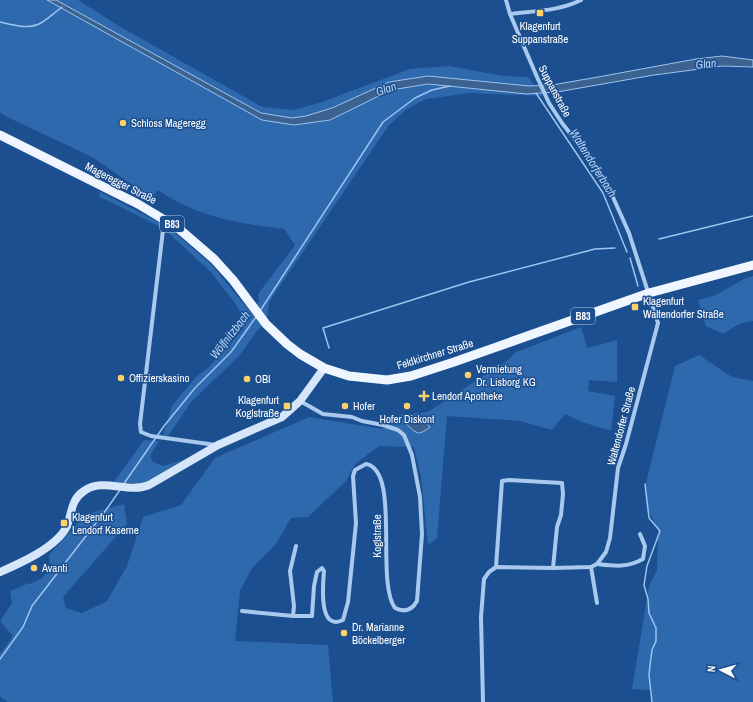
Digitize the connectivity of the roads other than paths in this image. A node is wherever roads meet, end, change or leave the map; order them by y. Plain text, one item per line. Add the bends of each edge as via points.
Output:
1 (506, 0) edge
2 (581, 0) edge
3 (510, 14) junction
4 (0, 135) edge
5 (163, 230) dead end
6 (753, 265) edge
7 (649, 293) junction
8 (324, 368) junction
9 (300, 401) junction
10 (218, 445) junction
11 (640, 534) dead end
12 (296, 546) dead end
13 (597, 564) junction
14 (496, 567) junction
15 (591, 567) junction
16 (553, 568) junction
17 (0, 572) edge
18 (597, 603) dead end
19 (242, 611) dead end
20 (293, 616) junction
21 (483, 702) edge

1 - 3 street, Suppanstraße
2 - 3 street via 559,8
3 - 7 street, Suppanstraße via 546,98 608,186 629,234
4 - 8 main road, Mageregger Straße / B83 via 151,210 178,228 214,259 266,324 291,347
5 - 10 street via 141,432 162,438
6 - 7 main road, Feldkirchner Straße / B83
7 - 8 main road, Feldkirchner Straße / B83 via 411,376 387,380 374,379 349,376
7 - 13 street, Waltendorfer Straße via 658,323 618,468 610,538 606,552
8 - 9 street
9 - 10 street via 282,417
9 - 20 street, Koglstraße via 323,414 382,424 404,435 414,462 420,497 422,534 417,601 410,610 400,611 391,603 388,593 386,509 381,477 371,465 361,466 352,476 356,523 346,613 343,620 333,622 326,614 322,568 317,572 314,586 312,616
10 - 17 street via 149,485 138,488 91,487 83,491 76,497 67,526 56,540 38,553
11 - 13 street via 645,546 643,559 632,565
12 - 20 street via 290,571
13 - 15 street
14 - 16 street
14 - 16 street via 502,481 510,480 562,483 561,515 556,527
14 - 21 street via 484,579 481,618
15 - 16 street
15 - 18 street
19 - 20 street, Koglstraße

